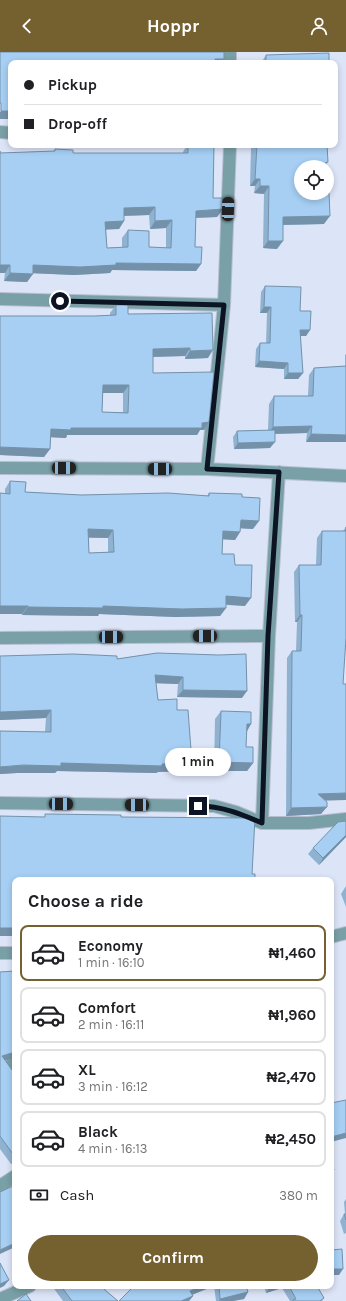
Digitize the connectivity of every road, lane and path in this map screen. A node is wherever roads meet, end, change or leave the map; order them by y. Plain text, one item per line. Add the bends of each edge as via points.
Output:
1 (230, 148) edge
2 (0, 299) edge
3 (224, 305) junction
4 (0, 468) edge
5 (207, 469) junction
6 (279, 472) junction
7 (346, 476) edge
8 (268, 636) junction
9 (0, 638) edge
10 (0, 803) edge
11 (346, 819) edge
12 (262, 823) junction
13 (346, 933) edge
14 (334, 936) edge
15 (0, 953) edge
16 (12, 953) edge
17 (12, 1178) edge
18 (0, 1186) edge
19 (23, 1289) edge
20 (0, 1299) edge

1 - 3 street
2 - 3 street
3 - 5 street
4 - 5 street
5 - 6 street
6 - 7 street
6 - 8 street
8 - 9 street
8 - 12 street
10 - 12 street via 214,806
11 - 12 street via 309,823
13 - 14 street
15 - 16 street
17 - 18 street
19 - 20 street

